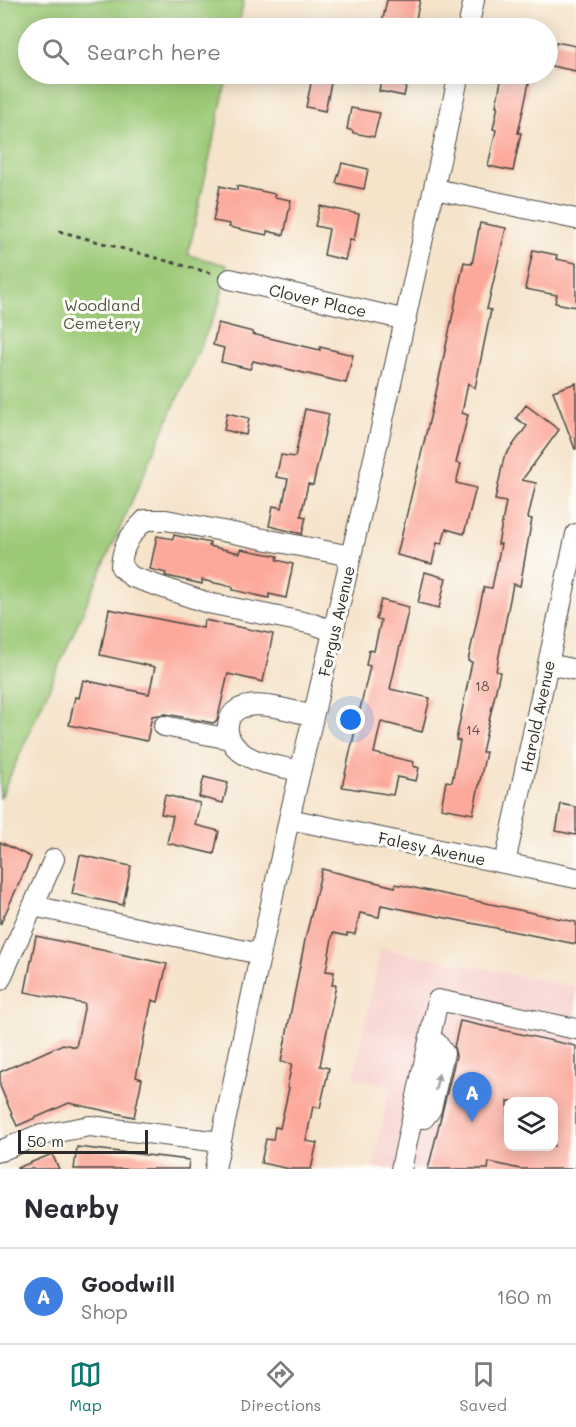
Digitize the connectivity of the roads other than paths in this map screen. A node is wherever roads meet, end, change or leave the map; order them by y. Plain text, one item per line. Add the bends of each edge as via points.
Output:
1 (474, 0) edge
2 (470, 18) edge
3 (457, 84) edge
4 (435, 189) junction
5 (576, 219) edge
6 (230, 279) road end
7 (406, 320) junction
8 (576, 534) edge
9 (351, 556) junction
10 (333, 631) junction
11 (549, 664) junction
12 (576, 670) edge
13 (313, 716) junction
14 (164, 726) dead end
15 (230, 739) junction
16 (300, 771) junction
17 (288, 819) junction
18 (54, 859) dead end
19 (505, 863) junction
20 (576, 878) edge
21 (33, 906) junction
22 (260, 954) junction
23 (0, 980) edge
24 (576, 1029) edge
25 (220, 1142) junction
26 (0, 1152) edge
27 (215, 1169) edge
28 (401, 1169) edge

1 - 2 street
3 - 4 street, Fergus Avenue
4 - 5 street
4 - 7 street, Fergus Avenue
6 - 7 street, Clover Place
7 - 9 street, Fergus Avenue
8 - 11 street, Harold Avenue
9 - 10 street, Fergus Avenue
9 - 10 street via 165,520 145,520 122,551 121,567 132,577 208,603
10 - 13 street, Fergus Avenue
11 - 12 street
11 - 19 street, Harold Avenue
13 - 15 street via 252,704 234,712 228,725
13 - 16 street, Fergus Avenue
14 - 15 street
15 - 16 street via 243,755
16 - 17 street, Fergus Avenue
17 - 19 street, Falesy Avenue
17 - 22 street, Fergus Avenue
18 - 21 street
19 - 20 street, Falesy Avenue
21 - 22 street
21 - 23 street
22 - 25 street, Fergus Avenue
24 - 28 street via 438,1000
25 - 26 street via 90,1126 36,1136
25 - 27 street, Fergus Avenue

